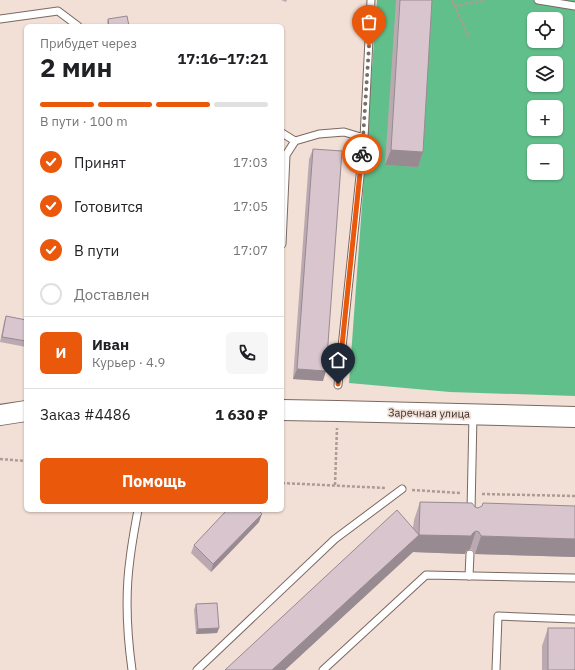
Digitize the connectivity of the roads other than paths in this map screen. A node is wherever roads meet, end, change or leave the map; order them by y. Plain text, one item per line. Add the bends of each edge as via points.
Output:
1 (371, 0) edge
2 (538, 0) edge
3 (575, 6) edge
4 (0, 19) edge
5 (75, 24) edge
6 (284, 134) edge
7 (364, 138) junction
8 (295, 141) junction
9 (284, 200) edge
10 (338, 384) dead end
11 (284, 410) edge
12 (24, 411) edge
13 (473, 414) junction
14 (0, 415) edge
15 (575, 417) edge
16 (402, 489) road end
17 (138, 512) edge
18 (471, 521) edge
19 (470, 554) edge
20 (469, 576) junction
21 (575, 578) edge
22 (575, 619) edge
23 (132, 670) edge
24 (197, 670) edge
25 (323, 670) edge
26 (496, 670) edge

1 - 7 lane
2 - 3 lane
4 - 5 lane via 58,11
6 - 8 lane
7 - 8 lane via 344,132 319,134
7 - 10 lane
8 - 9 lane via 286,155
11 - 13 street, Заречная улица
12 - 14 street
13 - 15 street, Заречная улица
13 - 18 lane
16 - 24 lane via 335,539
17 - 23 lane via 128,583 128,629
19 - 20 lane
20 - 21 lane
20 - 25 lane via 426,576
22 - 26 lane via 498,616

